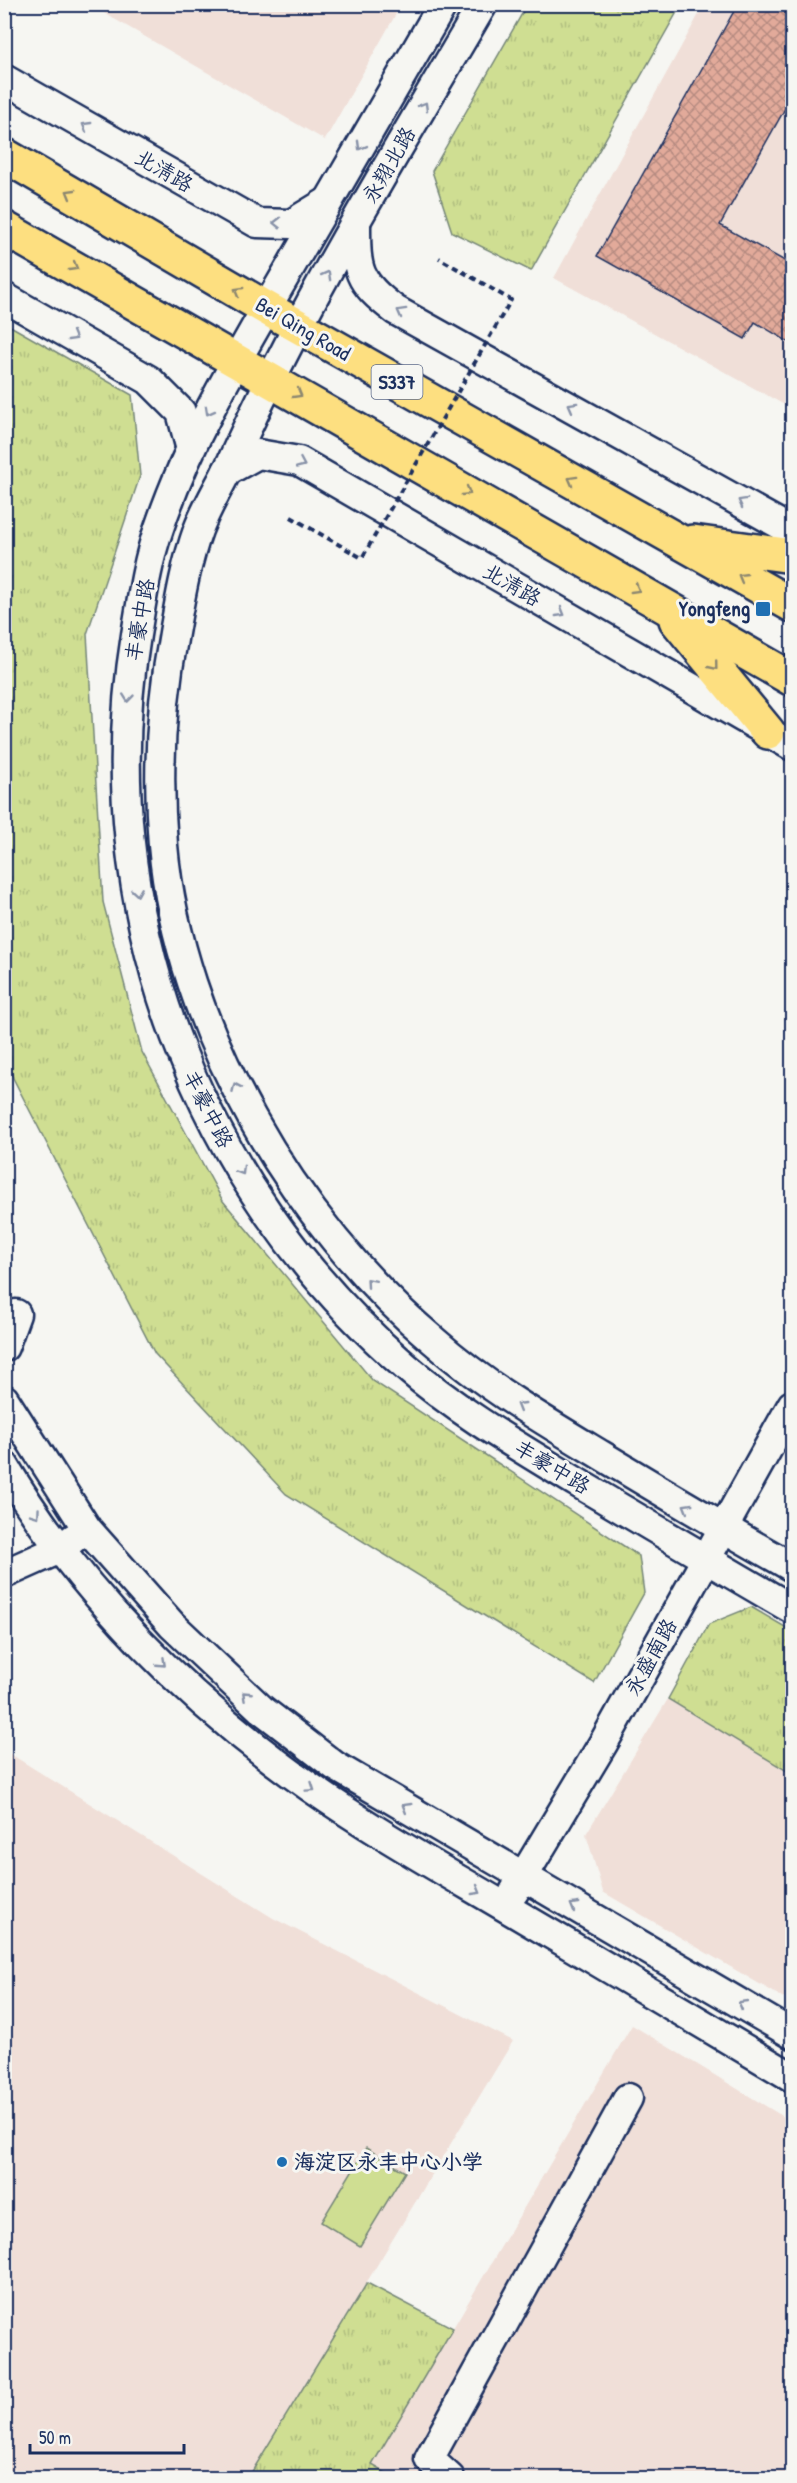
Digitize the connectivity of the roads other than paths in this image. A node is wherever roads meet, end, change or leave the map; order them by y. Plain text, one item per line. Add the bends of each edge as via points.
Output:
1 (443, 4) edge
2 (483, 4) edge
3 (4, 80) edge
4 (4, 154) edge
5 (329, 201) junction
6 (356, 222) junction
7 (4, 228) edge
8 (4, 297) edge
9 (266, 308) junction
10 (299, 326) junction
11 (237, 360) junction
12 (269, 378) junction
13 (190, 446) junction
14 (227, 471) junction
15 (792, 531) edge
16 (675, 539) junction
17 (792, 556) edge
18 (664, 605) junction
19 (792, 605) edge
20 (792, 679) edge
21 (780, 739) edge
22 (16, 1314) dead end
23 (4, 1347) edge
24 (4, 1399) edge
25 (792, 1405) edge
26 (4, 1465) edge
27 (722, 1528) junction
28 (87, 1529) junction
29 (60, 1549) junction
30 (705, 1559) junction
31 (792, 1567) edge
32 (4, 1574) edge
33 (792, 1609) edge
34 (524, 1876) junction
35 (505, 1907) junction
36 (792, 2034) edge
37 (792, 2077) edge
38 (628, 2098) dead end
39 (450, 2478) edge

1 -> 5 street, 永翔北路
6 -> 2 street, 永翔北路
5 -> 3 street, 北清路 via 291,224 257,223
9 -> 4 main road, Bei Qing Road / S337
5 - 9 street, 永翔北路
10 -> 6 street, 永翔北路
15 -> 6 street via 395,310 371,291 356,262
7 -> 11 main road
8 -> 13 street via 149,380 181,412
9 - 10 main road, Bei Qing Road / S337
9 - 11 street, 永翔北路
10 - 12 street, 永翔北路
16 -> 10 main road, Bei Qing Road / S337
11 - 12 main road
11 -> 13 street, 丰豪中路
12 - 14 street, 丰豪中路
12 -> 18 main road
13 -> 30 street, 丰豪中路 via 157,532 143,594 130,675 125,773 130,848 150,961 169,1024 194,1084 265,1209 351,1314 406,1368 490,1429
14 -> 21 street, 北清路 via 258,454 298,461
27 -> 14 street, 丰豪中路 via 505,1396 435,1343 375,1287 327,1230 277,1161 242,1102 190,972 172,904 163,845 161,791 161,732 181,592 198,531
16 - 17 main road
19 -> 16 main road, Bei Qing Road / S337
18 - 20 main road
18 -> 21 main road
22 - 23 street
24 - 28 street
25 - 27 street, 永盛南路
26 -> 29 street
27 - 30 street, 永盛南路
27 - 31 street, 丰豪中路
28 - 29 street
34 -> 28 street via 335,1766 261,1709 171,1626
29 - 32 street
29 -> 35 street via 144,1647 225,1722 310,1787
30 - 33 street, 丰豪中路
30 - 34 street, 永盛南路 via 604,1742
34 - 35 street, 永盛南路
36 -> 34 street
35 - 37 street
38 - 39 street via 429,2459

